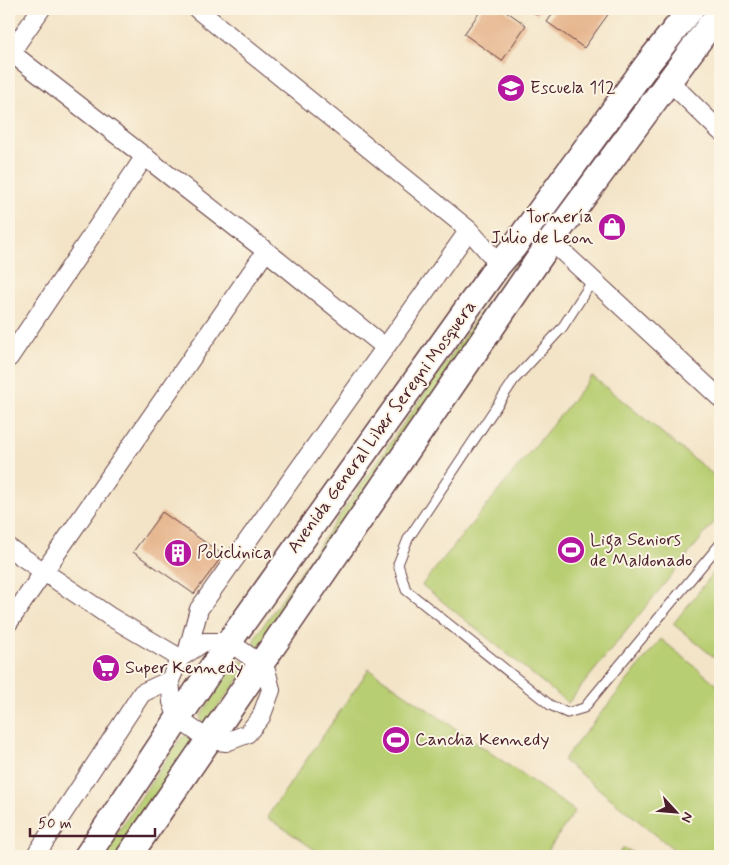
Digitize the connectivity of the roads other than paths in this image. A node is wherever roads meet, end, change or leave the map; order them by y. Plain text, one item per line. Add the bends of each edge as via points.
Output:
1 (41, 9) edge
2 (197, 9) edge
3 (691, 9) edge
4 (720, 12) edge
5 (9, 52) edge
6 (668, 80) junction
7 (720, 131) edge
8 (144, 156) junction
9 (469, 230) junction
10 (551, 241) junction
11 (266, 251) junction
12 (499, 264) junction
13 (593, 280) junction
14 (385, 348) junction
15 (9, 358) edge
16 (720, 398) edge
17 (720, 544) edge
18 (9, 548) edge
19 (43, 571) junction
20 (9, 622) edge
21 (229, 642) junction
22 (184, 656) junction
23 (261, 664) junction
24 (170, 680) junction
25 (178, 719) junction
26 (209, 740) junction
27 (35, 856) edge
28 (87, 856) edge
29 (129, 856) edge

1 - 5 street
2 - 9 street
3 - 12 street, Avenida General Liber Seregni Mosquera
4 - 6 street, Avenida General Liber Seregni Mosquera
5 - 8 street
6 - 7 street
6 - 10 street, Avenida General Liber Seregni Mosquera
8 - 11 street
8 - 15 street
9 - 12 street
9 - 14 street
10 - 13 street
10 - 23 street, Avenida General Liber Seregni Mosquera
11 - 14 street
11 - 19 street
12 - 21 street, Avenida General Liber Seregni Mosquera
13 - 16 street
13 - 17 lane via 562,328 514,380 408,539 398,564 406,590 550,705 567,713 584,708
14 - 22 street via 199,609
18 - 19 street
19 - 20 street
19 - 22 street via 109,616
21 - 22 street via 204,642
21 - 23 street
21 - 25 street, Avenida General Liber Seregni Mosquera
22 - 24 street
23 - 26 street, Avenida General Liber Seregni Mosquera
24 - 25 street
24 - 27 street via 142,693
25 - 26 street
25 - 28 street, Avenida General Liber Seregni Mosquera
26 - 29 street, Avenida General Liber Seregni Mosquera

